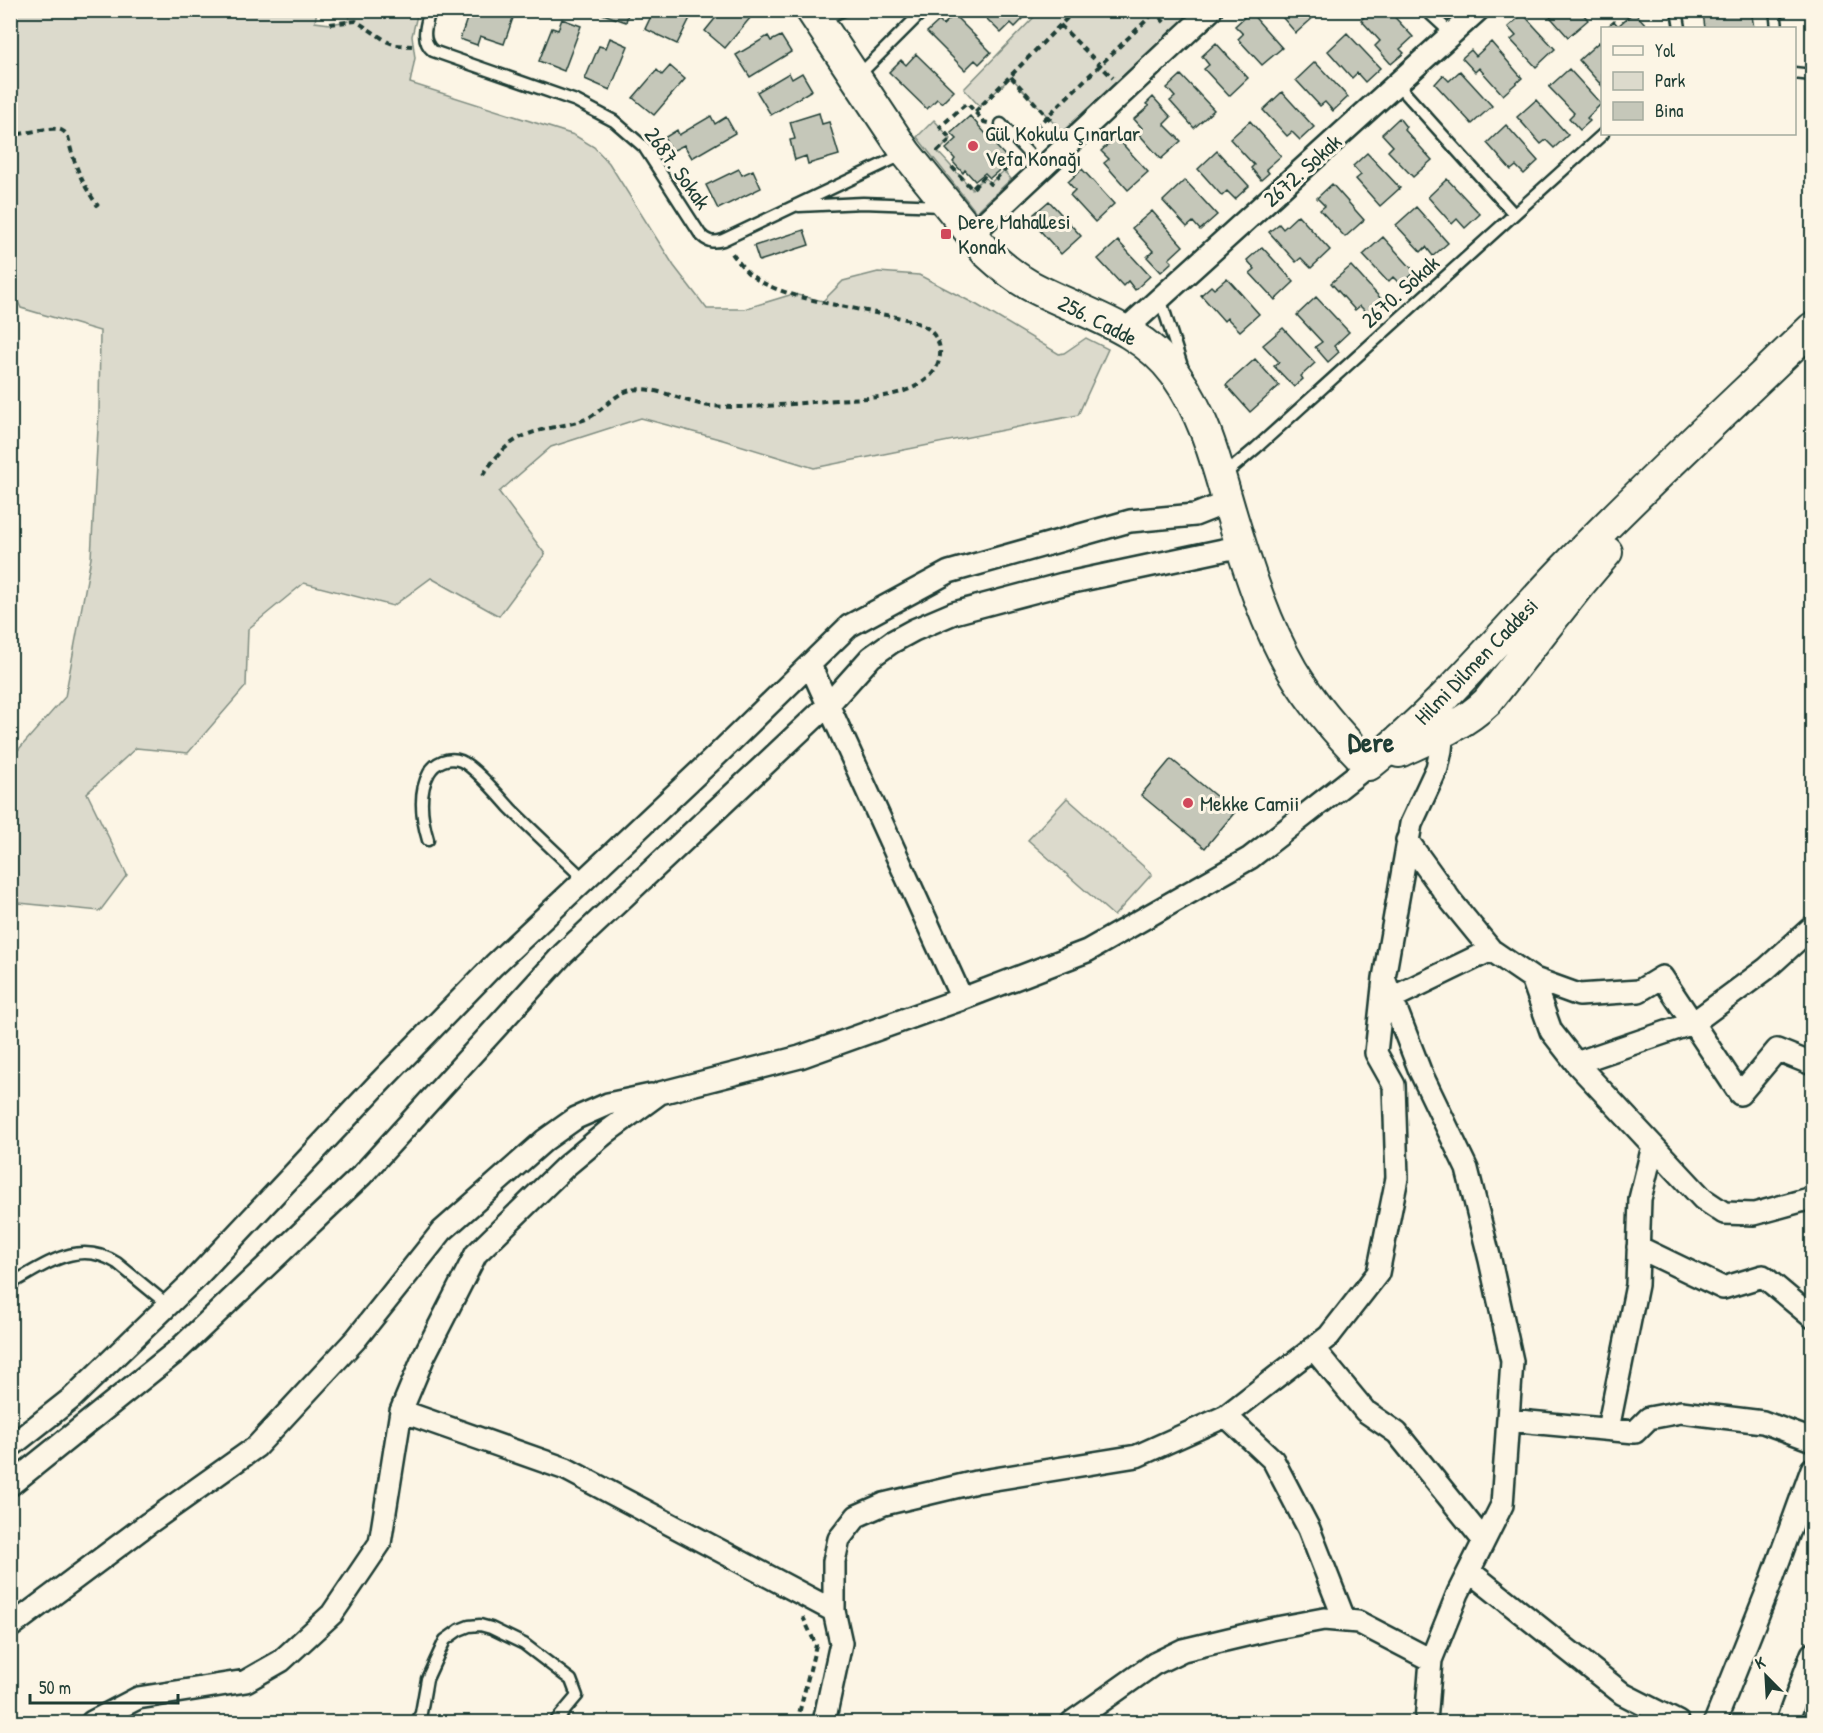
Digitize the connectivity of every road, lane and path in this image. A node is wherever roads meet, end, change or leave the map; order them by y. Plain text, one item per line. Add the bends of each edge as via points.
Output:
1 (430, 10) edge
2 (924, 10) edge
3 (1075, 10) edge
4 (1211, 10) edge
5 (1426, 10) edge
6 (1478, 10) edge
7 (1677, 10) edge
8 (1774, 10) edge
9 (1155, 11) edge
10 (825, 14) edge
11 (330, 24) dead end
12 (1060, 25) junction
13 (1680, 27) edge
14 (1777, 27) edge
15 (1172, 30) dead end
16 (1452, 34) junction
17 (428, 47) junction
18 (1100, 66) junction
19 (1796, 73) edge
20 (1812, 75) edge
21 (1011, 77) junction
22 (856, 78) junction
23 (1116, 82) dead end
24 (1397, 84) junction
25 (975, 112) junction
26 (1048, 116) junction
27 (1001, 124) joint
28 (10, 128) edge
29 (1062, 132) dead end
30 (1602, 135) edge
31 (1022, 148) junction
32 (906, 153) junction
33 (943, 158) dead end
34 (949, 164) dead end
35 (1042, 168) junction
36 (98, 206) dead end
37 (947, 206) junction
38 (793, 207) junction
39 (1514, 214) junction
40 (971, 235) junction
41 (723, 240) junction
42 (1160, 298) junction
43 (1812, 328) edge
44 (1125, 330) junction
45 (1812, 355) edge
46 (1197, 410) junction
47 (483, 476) dead end
48 (1225, 489) junction
49 (1242, 546) junction
50 (1571, 577) junction
51 (810, 665) junction
52 (828, 705) junction
53 (1437, 721) junction
54 (1369, 765) junction
55 (428, 840) dead end
56 (1407, 840) junction
57 (585, 880) junction
58 (1810, 929) dead end
59 (1491, 950) junction
60 (1384, 978) junction
61 (1532, 978) junction
62 (1392, 998) junction
63 (962, 999) junction
64 (1693, 1023) junction
65 (1576, 1063) junction
66 (1812, 1064) edge
67 (660, 1093) junction
68 (1653, 1146) junction
69 (1812, 1197) edge
70 (1638, 1247) junction
71 (10, 1284) edge
72 (168, 1305) junction
73 (1812, 1317) edge
74 (1313, 1348) junction
75 (401, 1412) junction
76 (1226, 1416) junction
77 (1508, 1420) junction
78 (1608, 1430) junction
79 (1812, 1440) edge
80 (10, 1447) edge
81 (1812, 1469) edge
82 (10, 1485) edge
83 (1484, 1541) junction
84 (1469, 1571) junction
85 (790, 1588) junction
86 (834, 1611) junction
87 (1345, 1621) junction
88 (10, 1627) edge
89 (1812, 1654) edge
90 (1431, 1660) junction
91 (92, 1722) edge
92 (417, 1722) edge
93 (555, 1722) edge
94 (797, 1722) edge
95 (824, 1722) edge
96 (1072, 1722) edge
97 (1425, 1722) edge
98 (1678, 1722) edge
99 (1715, 1722) edge
100 (1787, 1722) edge

1 - 17 lane via 424,34
2 - 22 lane
3 - 12 path
4 - 35 street
5 - 16 lane
6 - 16 street, 2672. Sokak
7 - 13 lane
8 - 14 lane
9 - 15 path
9 - 18 path
10 - 22 street, 256. Cadde
11 - 17 path via 356,21 388,42
12 - 18 path
12 - 21 path
16 - 24 street, 2672. Sokak
17 - 41 lane, 2687. Sokak via 441,55 576,101 614,121 644,147 705,239
18 - 23 path
18 - 26 path
19 - 20 lane
21 - 25 path
21 - 26 path
22 - 32 street, 256. Cadde
24 - 39 lane
24 - 42 street, 2672. Sokak
25 - 27 path via 984,122
25 - 33 path via 967,103 940,127 951,139 938,151
26 - 29 path
26 - 31 path
27 - 31 lane
28 - 36 path via 18,134 63,131 84,185
30 - 39 lane, 2670. Sokak
31 - 34 path via 990,184 984,177 972,189
31 - 35 lane
32 - 37 street, 256. Cadde
32 - 38 lane
35 - 40 street
37 - 38 lane via 863,203
37 - 40 street, 256. Cadde
38 - 41 lane
39 - 48 lane, 2670. Sokak via 1265,441
40 - 44 street, 256. Cadde via 1013,275
41 - 47 path via 748,273 778,289 904,319 926,328 939,342 939,362 934,371 915,387 885,397 785,406 711,406 633,390 576,423 525,435 496,457
42 - 44 street, 2672. Sokak
42 - 46 lane
43 - 50 street, Hilmi Dilmen Caddesi
44 - 46 street, 256. Cadde via 1159,356
45 - 50 street, Hilmi Dilmen Caddesi via 1622,537
46 - 48 street, 256. Cadde
48 - 49 street, 256. Cadde
48 - 51 street via 1195,515 1130,521 949,572 849,626
49 - 52 street via 1063,584 954,613 892,642 871,657
49 - 54 street, 256. Cadde via 1268,621 1292,669 1330,724
50 - 53 street, Hilmi Dilmen Caddesi via 1487,702 1471,716
51 - 52 street
51 - 57 street
52 - 63 street
52 - 82 street via 563,954 362,1175 178,1350
53 - 54 street, Hilmi Dilmen Caddesi
53 - 56 street via 1441,750 1437,768
54 - 63 street via 1250,858 1087,951
55 - 57 lane via 422,810 429,773 445,760 460,760
56 - 59 street
56 - 60 street
57 - 72 street via 494,965
58 - 64 street via 1766,969
59 - 61 street
59 - 62 street
60 - 62 street
60 - 74 street via 1376,1053 1394,1085 1397,1178 1378,1273 1329,1336
61 - 64 street via 1579,995 1638,991 1662,977
61 - 65 street via 1551,1031
62 - 77 street via 1420,1071 1467,1169 1512,1361
63 - 67 street via 801,1057
64 - 65 street
64 - 66 street via 1740,1094 1777,1050
65 - 68 street
67 - 75 street via 566,1166 476,1254 424,1356
67 - 88 street via 608,1104 576,1118 544,1140 442,1231 356,1339 256,1447
68 - 69 street via 1702,1199 1724,1213 1754,1214
68 - 70 street via 1640,1199
70 - 73 street via 1723,1288 1763,1276
70 - 78 street via 1637,1285
71 - 72 lane via 58,1258 92,1252 117,1263
72 - 80 street via 72,1398
74 - 76 street
74 - 83 street via 1365,1411 1397,1433
75 - 85 street via 566,1469
75 - 91 street via 380,1544 332,1614 281,1661 246,1681 138,1698
76 - 86 street via 1137,1456 976,1482 884,1504 857,1516 839,1539 834,1561
76 - 87 street via 1274,1460 1309,1529
77 - 78 street
77 - 83 street via 1502,1505
78 - 79 street via 1635,1432 1649,1418 1681,1412 1763,1422
81 - 99 street
83 - 84 street
84 - 90 street
84 - 98 street via 1623,1694
85 - 86 street
85 - 94 path via 816,1646
86 - 95 street via 841,1643
87 - 90 street via 1358,1622
87 - 96 street via 1324,1619 1183,1650 1154,1664
89 - 100 street
90 - 97 street
92 - 93 lane via 427,1679 445,1640 459,1630 480,1625 524,1644 571,1680 577,1696

